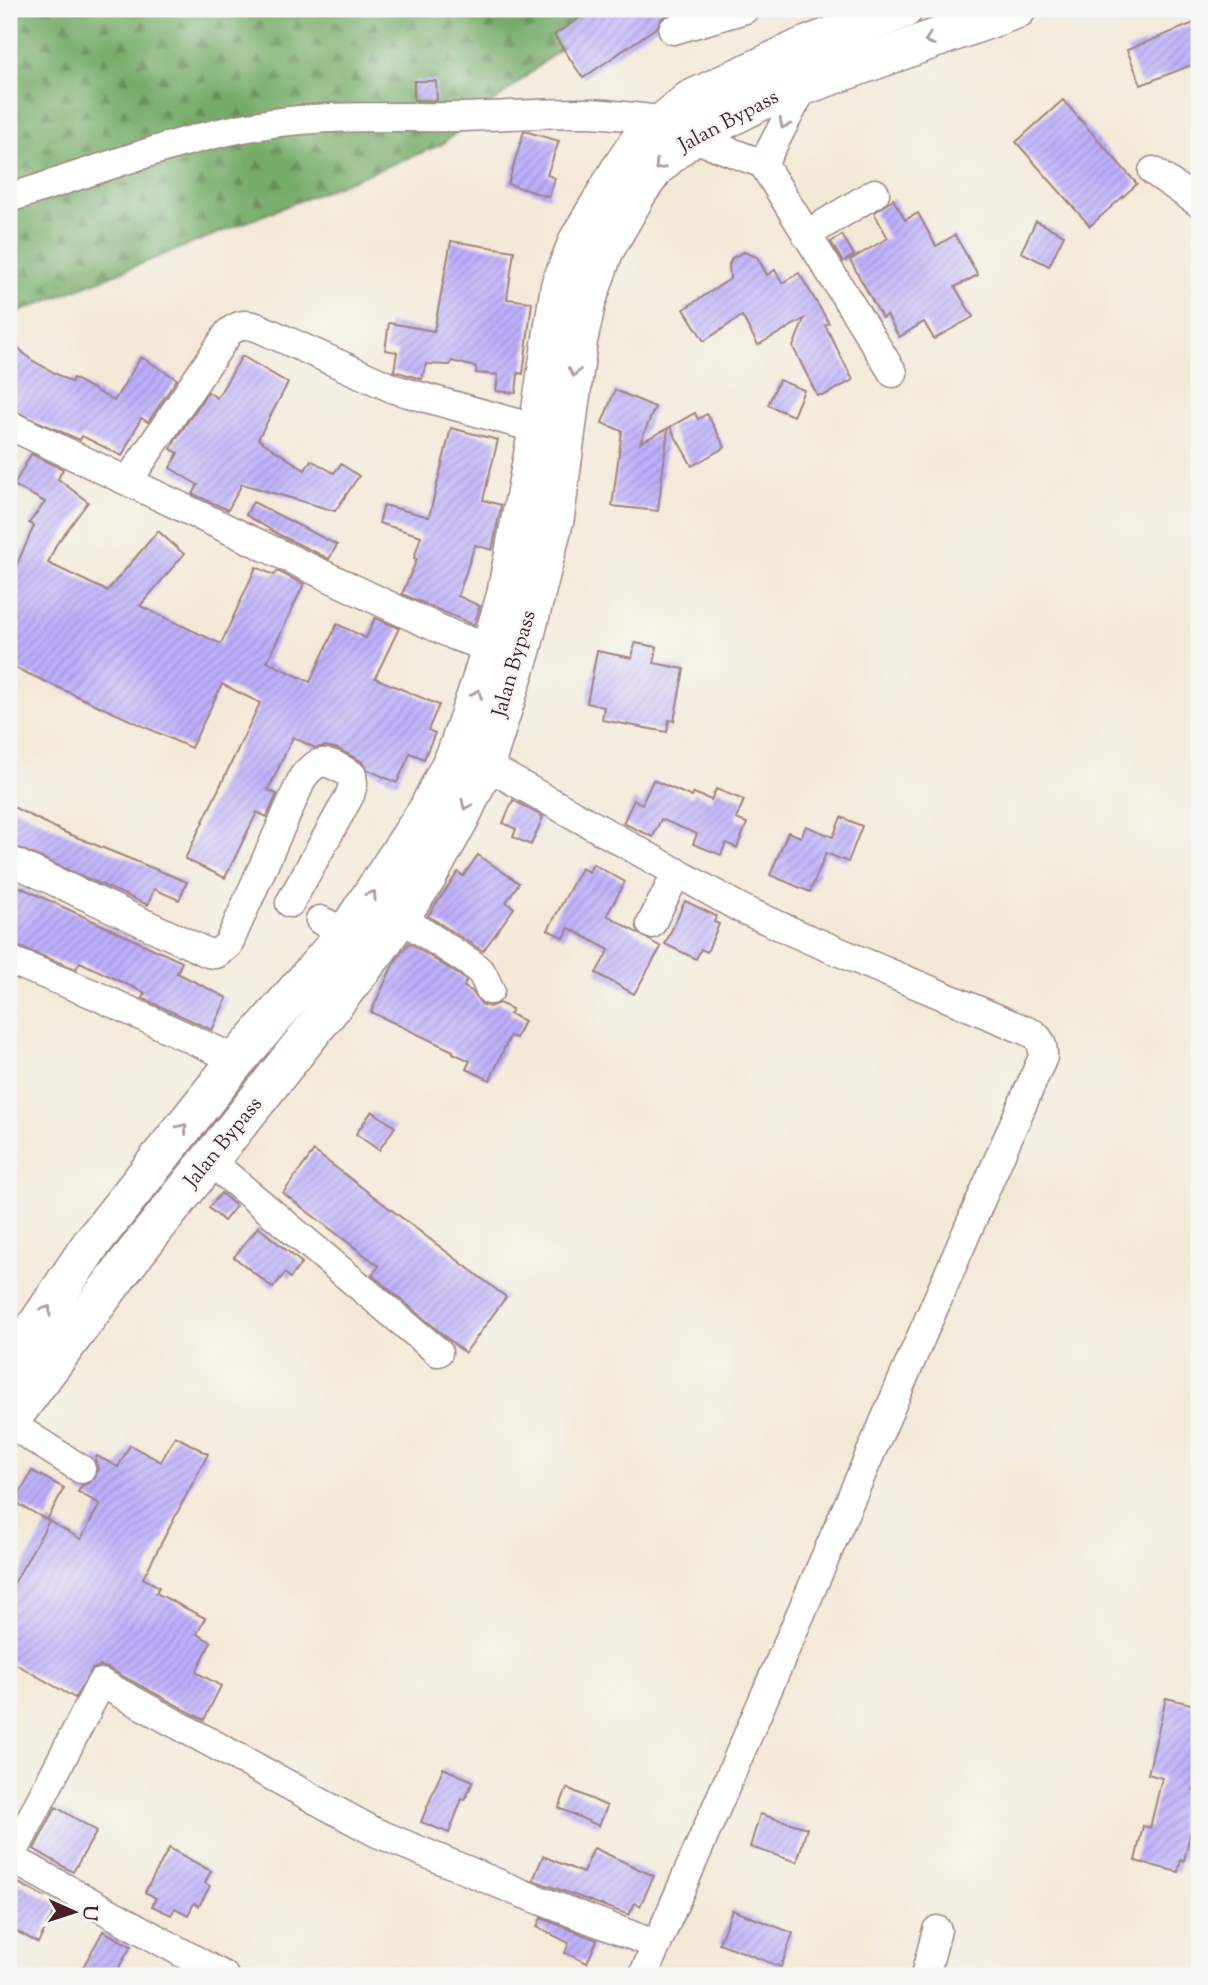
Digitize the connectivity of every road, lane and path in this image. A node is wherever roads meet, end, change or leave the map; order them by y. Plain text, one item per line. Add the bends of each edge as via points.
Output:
1 (745, 9) edge
2 (1017, 9) edge
3 (880, 13) edge
4 (673, 30) dead end
5 (805, 84) junction
6 (677, 129) junction
7 (763, 164) junction
8 (1153, 171) dead end
9 (875, 193) dead end
10 (9, 198) edge
11 (1199, 203) edge
12 (806, 235) junction
13 (893, 373) dead end
14 (9, 425) edge
15 (538, 429) junction
16 (128, 481) junction
17 (491, 648) junction
18 (485, 765) junction
19 (9, 860) edge
20 (677, 872) junction
21 (257, 884) junction
22 (401, 918) junction
23 (328, 923) junction
24 (651, 924) dead end
25 (9, 960) edge
26 (489, 990) dead end
27 (237, 1060) junction
28 (210, 1161) junction
29 (438, 1352) dead end
30 (9, 1367) edge
31 (9, 1423) edge
32 (81, 1469) dead end
33 (10, 1860) edge
34 (937, 1930) dead end
35 (657, 1945) junction
36 (224, 1976) edge
37 (643, 1976) edge
38 (925, 1976) edge

1 - 4 street
2 -> 5 highway, Jalan Bypass
3 - 6 highway, Jalan Bypass via 690,100
5 - 6 highway, Jalan Bypass
5 -> 7 street
6 - 7 street
6 - 10 street via 600,114 341,116 284,121 139,154
6 - 15 highway, Jalan Bypass via 639,142 578,241 560,285
6 -> 18 highway, Jalan Bypass via 604,251 587,300 555,517 522,648
7 - 12 street
8 - 11 street
9 - 12 street
12 - 13 street
14 - 16 street
15 - 16 street via 394,389 259,328 239,325 229,332
15 - 17 highway, Jalan Bypass via 506,595
16 - 17 street via 419,620
23 -> 17 highway, Jalan Bypass via 427,811 456,754
18 - 20 street
18 -> 22 highway, Jalan Bypass
19 - 21 street via 216,954 228,945
20 - 24 street
20 - 35 street via 740,908 1034,1034 1041,1040 1043,1057
21 - 23 street
21 - 23 street via 303,777 311,767 329,762 352,775 354,784
22 - 23 highway, Jalan Bypass
22 - 26 street via 472,964
23 - 27 highway, Jalan Bypass
23 - 28 highway, Jalan Bypass
25 - 27 street
30 -> 27 highway, Jalan Bypass via 90,1244
28 - 29 street
28 - 31 highway, Jalan Bypass via 125,1266
31 - 32 street
33 - 35 street via 101,1683 375,1832
33 - 36 street
34 - 38 street
35 - 37 street

